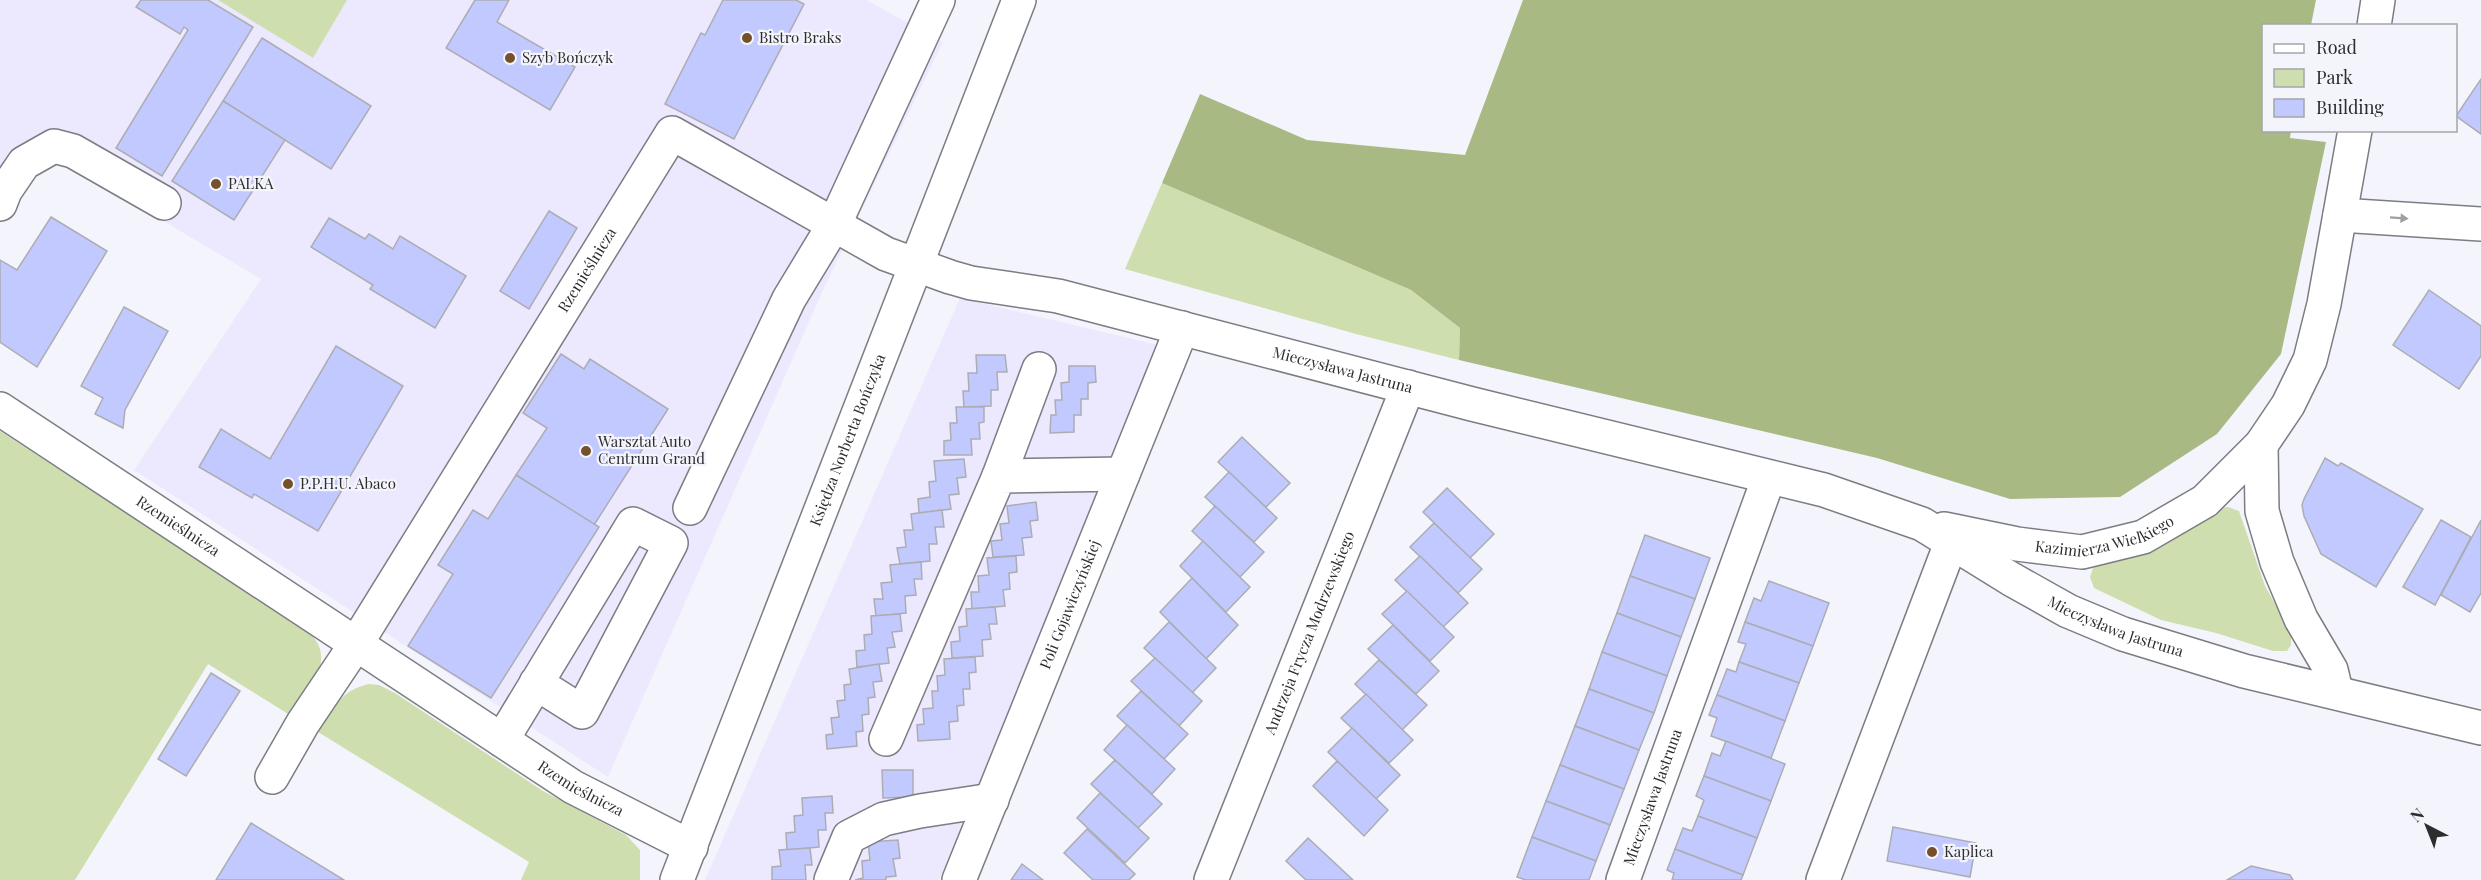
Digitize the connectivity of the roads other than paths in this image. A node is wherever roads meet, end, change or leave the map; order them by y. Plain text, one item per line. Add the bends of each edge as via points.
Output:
1 (938, 0) edge
2 (2378, 0) edge
3 (1012, 2) edge
4 (2374, 24) edge
5 (2355, 132) edge
6 (165, 203) dead end
7 (0, 204) edge
8 (2340, 215) junction
9 (835, 223) junction
10 (2481, 224) edge
11 (916, 266) junction
12 (1182, 328) junction
13 (1039, 369) dead end
14 (1408, 387) junction
15 (0, 409) edge
16 (2261, 445) junction
17 (1123, 474) junction
18 (999, 476) junction
19 (1769, 477) junction
20 (690, 508) dead end
21 (1922, 524) junction
22 (1951, 543) junction
23 (356, 644) junction
24 (536, 683) junction
25 (2336, 692) junction
26 (2481, 728) edge
27 (886, 739) dead end
28 (502, 740) junction
29 (272, 777) dead end
30 (992, 800) junction
31 (691, 847) junction
32 (677, 880) edge
33 (831, 880) edge
34 (959, 880) edge
35 (1211, 880) edge
36 (1623, 880) edge
37 (1823, 880) edge

1 - 9 street
2 - 4 street
3 - 11 street, Księdza Norberta Bończyka
5 - 8 street, Kazimierza Wielkiego
6 - 7 street via 73,151 54,146 24,163
8 -> 10 street
8 - 16 street, Kazimierza Wielkiego via 2310,360 2288,405
9 - 11 street, Rzemieślnicza via 886,254
9 - 20 street via 789,299
9 - 23 street, Rzemieślnicza via 672,133
11 - 12 street, Mieczysława Jastruna via 971,283 1058,296
11 - 31 street, Księdza Norberta Bończyka
12 - 14 street, Mieczysława Jastruna
12 - 17 street, Poli Gojawiczyńskiej
13 - 18 street
14 - 19 street, Mieczysława Jastruna
14 - 35 street, Andrzeja Frycza Modrzewskiego
15 - 23 street, Rzemieślnicza
16 - 21 street, Kazimierza Wielkiego via 2205,501 2143,537 2082,552 2017,544
16 - 25 street via 2262,511 2274,552 2301,619 2331,670
17 - 18 street
17 - 30 street, Poli Gojawiczyńskiej
18 - 27 street
19 - 21 street, Mieczysława Jastruna via 1824,490
19 - 36 street, Mieczysława Jastruna
21 - 22 street, Mieczysława Jastruna
22 - 25 street, Mieczysława Jastruna via 2068,611 2123,634 2244,671
22 - 37 street
23 - 28 street, Rzemieślnicza
23 - 29 street
24 - 24 street via 633,524 671,543 582,712
24 - 28 street
25 - 26 street, Mieczysława Jastruna
28 - 31 street, Rzemieślnicza via 573,788
30 - 33 street via 884,819 849,837
30 - 34 street, Poli Gojawiczyńskiej
31 - 32 street, Księdza Norberta Bończyka

